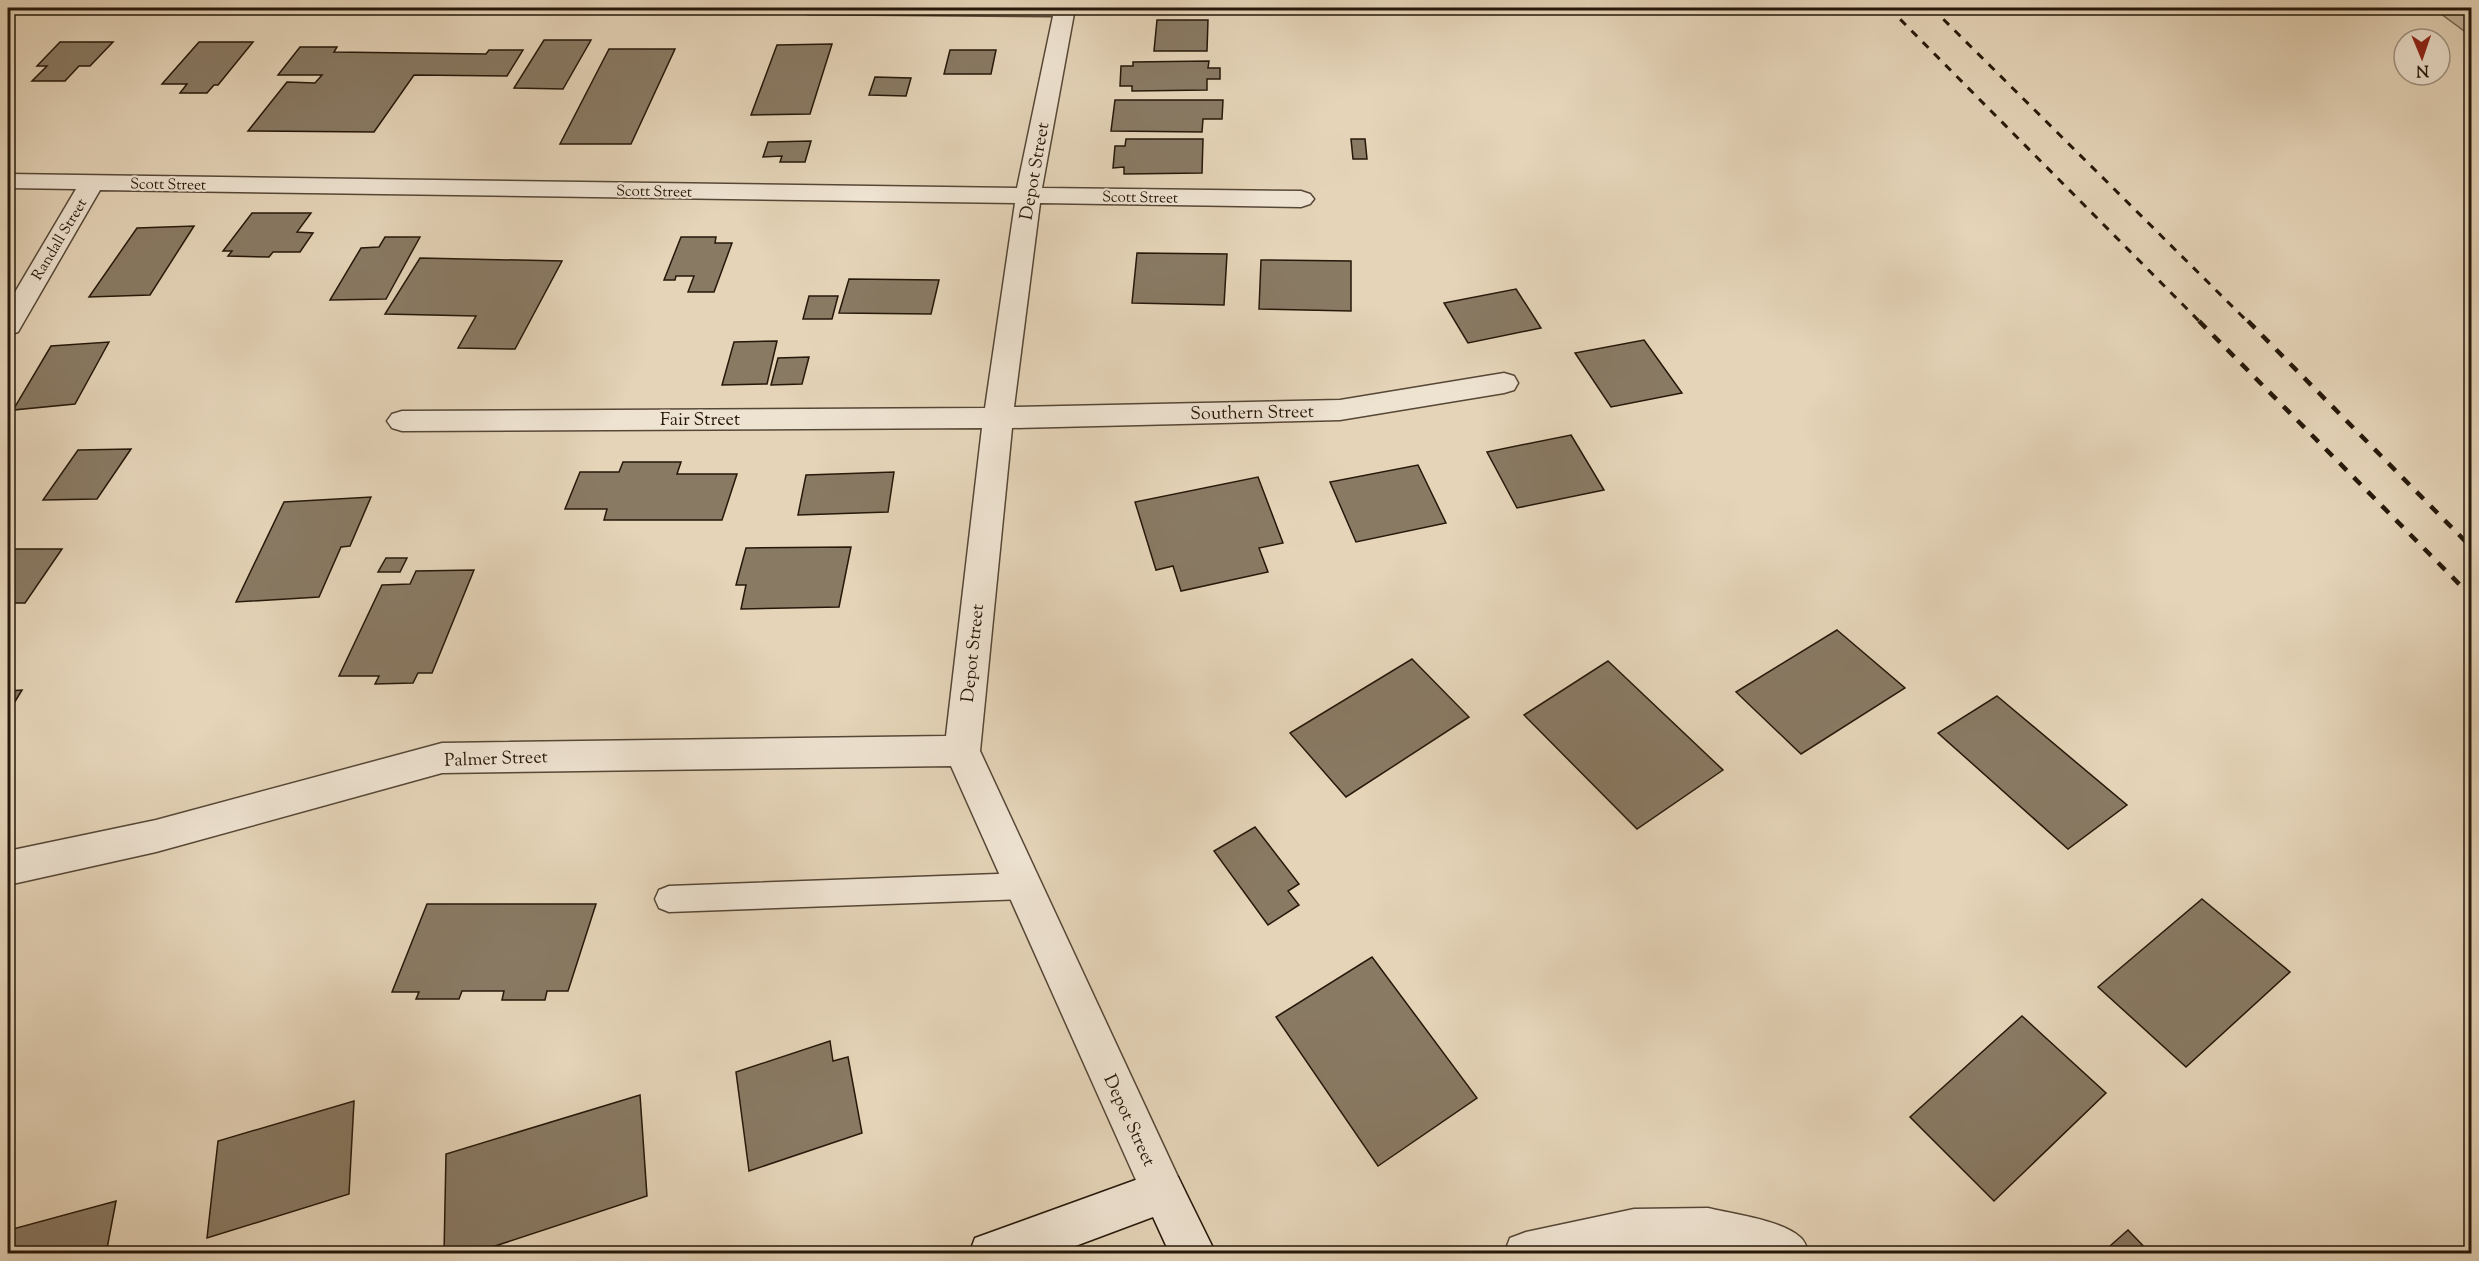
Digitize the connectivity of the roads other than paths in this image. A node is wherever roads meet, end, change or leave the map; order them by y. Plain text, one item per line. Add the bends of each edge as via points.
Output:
1 (809, 8) edge
2 (1065, 9) edge
3 (8, 181) edge
4 (92, 183) junction
5 (1028, 196) junction
6 (1301, 199) dead end
7 (8, 326) edge
8 (1504, 382) dead end
9 (998, 417) junction
10 (402, 421) dead end
11 (962, 751) junction
12 (8, 868) edge
13 (1023, 885) junction
14 (669, 900) dead end
15 (1163, 1192) junction
16 (991, 1254) edge
17 (1194, 1254) edge
18 (1526, 1254) edge
19 (1787, 1254) edge

1 - 2 street
2 - 5 street, Depot Street
3 - 4 street, Scott Street
4 - 5 street, Scott Street
4 - 7 street, Randall Street
5 - 6 street, Scott Street
5 - 9 street, Depot Street
8 - 9 street, Southern Street via 1340,410
9 - 10 street, Fair Street
9 - 11 street, Depot Street
11 - 12 street, Palmer Street via 442,758 156,836
11 - 13 street, Depot Street
13 - 14 lane
13 - 15 street, Depot Street
15 - 16 street
15 - 17 street, Depot Street
18 - 19 street via 1634,1231 1698,1230 1778,1248

